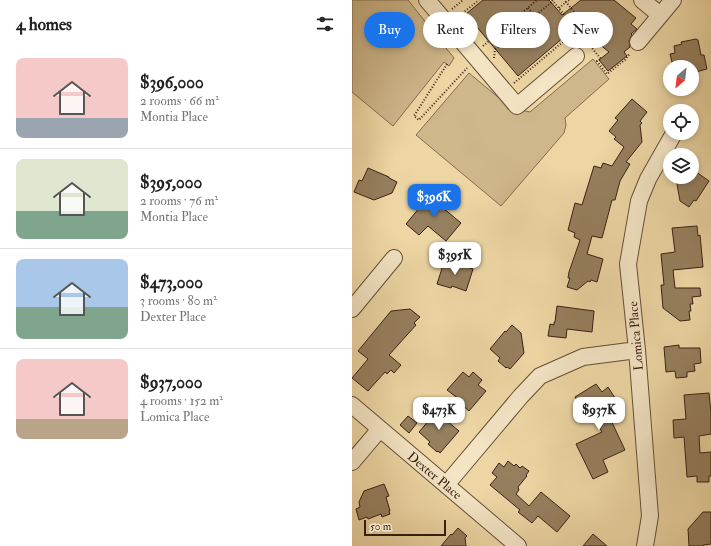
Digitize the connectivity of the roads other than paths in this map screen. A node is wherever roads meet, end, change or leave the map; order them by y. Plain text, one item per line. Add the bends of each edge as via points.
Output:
1 (427, 0) edge
2 (642, 0) edge
3 (673, 0) edge
4 (660, 15) junction
5 (638, 42) road end
6 (576, 56) dead end
7 (670, 140) edge
8 (394, 258) dead end
9 (352, 309) edge
10 (637, 350) junction
11 (352, 405) edge
12 (380, 429) junction
13 (352, 462) edge
14 (446, 484) junction
15 (514, 545) edge
16 (645, 546) edge

1 - 6 street via 517,106
2 - 4 street
3 - 4 street
4 - 5 street
7 - 10 street, Lomica Place via 639,201 628,264
8 - 9 street
10 - 14 street via 583,356 540,376
10 - 16 street, Lomica Place via 650,516
11 - 12 street, Dexter Place
12 - 13 street
12 - 14 street, Dexter Place
14 - 15 street, Dexter Place

